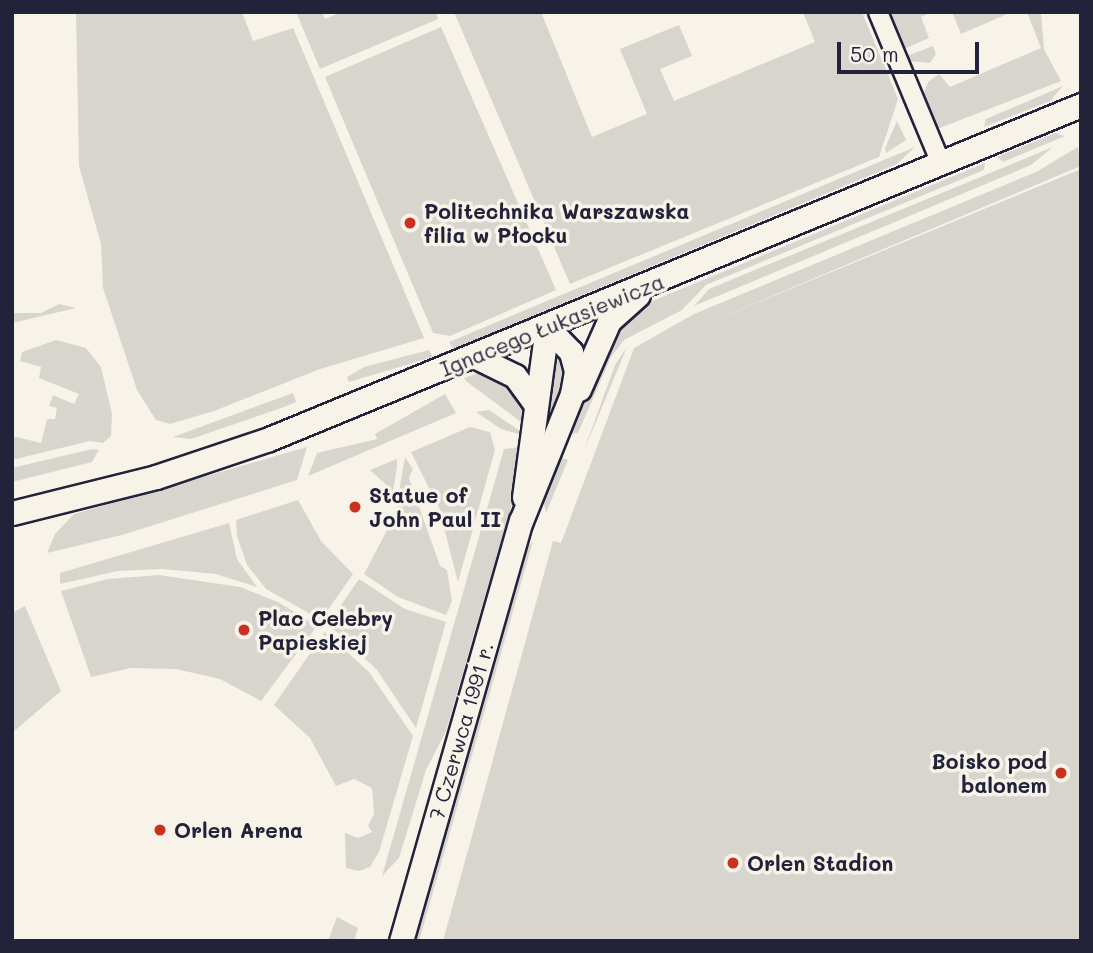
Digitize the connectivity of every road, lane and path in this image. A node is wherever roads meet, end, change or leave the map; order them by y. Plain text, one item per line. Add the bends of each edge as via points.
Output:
1 (878, 12) edge
2 (1081, 105) edge
3 (941, 163) junction
4 (649, 285) junction
5 (547, 327) junction
6 (476, 357) junction
7 (534, 402) junction
8 (558, 436) junction
9 (12, 513) edge
10 (521, 521) junction
11 (401, 941) edge

1 - 3 street
2 - 3 street, Ignacego Łukasiewicza
3 - 4 street, Ignacego Łukasiewicza
4 - 5 street, Ignacego Łukasiewicza
4 - 8 street via 609,321
5 - 6 street, Ignacego Łukasiewicza
5 - 7 street, 7 Czerwca 1991 r.
5 - 8 street, 7 Czerwca 1991 r. via 571,352 576,371
6 - 7 street via 515,376
6 - 9 street, Ignacego Łukasiewicza via 219,458
7 - 10 street, 7 Czerwca 1991 r.
8 - 10 street, 7 Czerwca 1991 r.
10 - 11 street, 7 Czerwca 1991 r.

